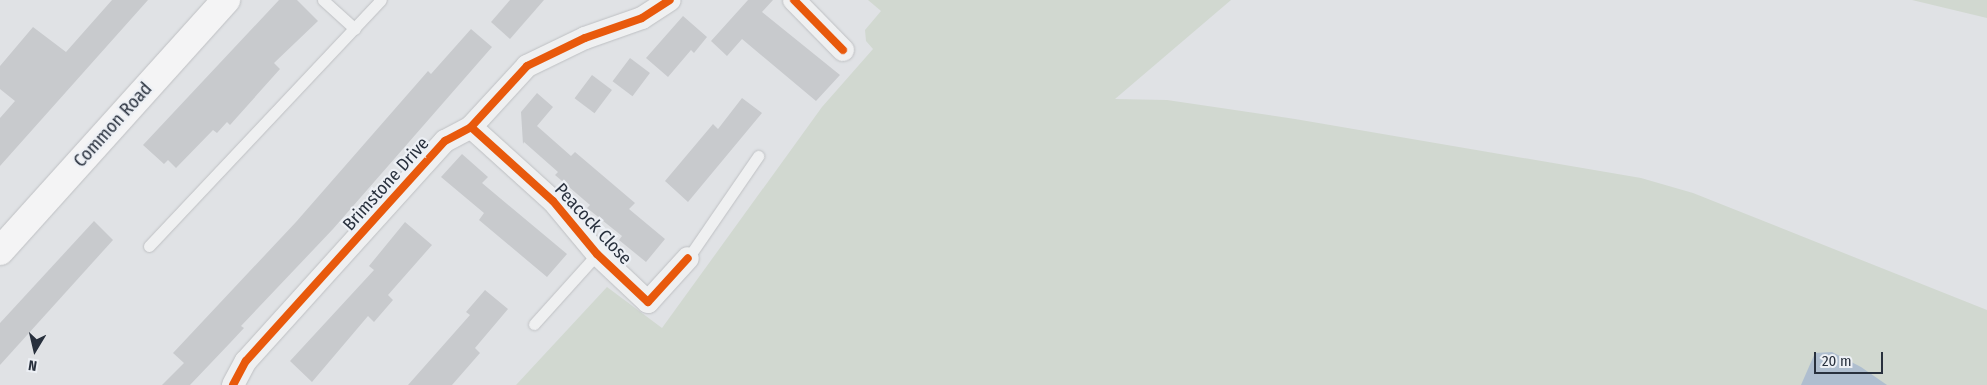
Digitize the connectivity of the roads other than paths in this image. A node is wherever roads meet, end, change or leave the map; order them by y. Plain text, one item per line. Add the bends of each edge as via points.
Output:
1 (226, 0) edge
2 (323, 0) edge
3 (381, 0) edge
4 (670, 0) edge
5 (794, 0) edge
6 (355, 29) junction
7 (843, 50) dead end
8 (471, 127) junction
9 (758, 156) dead end
10 (150, 246) dead end
11 (0, 251) edge
12 (597, 254) junction
13 (688, 258) joint
14 (534, 324) dead end
15 (233, 385) edge

1 - 11 main road, Common Road
2 - 6 lane
3 - 6 lane
4 - 8 street, Brimstone Drive via 642,18 584,38 527,66
5 - 7 street
6 - 10 lane
8 - 12 street, Peacock Close via 553,201
8 - 15 street, Brimstone Drive via 446,141 246,361
9 - 13 lane, Peacock Close
12 - 13 street, Peacock Close via 648,302
12 - 14 lane, Peacock Close

